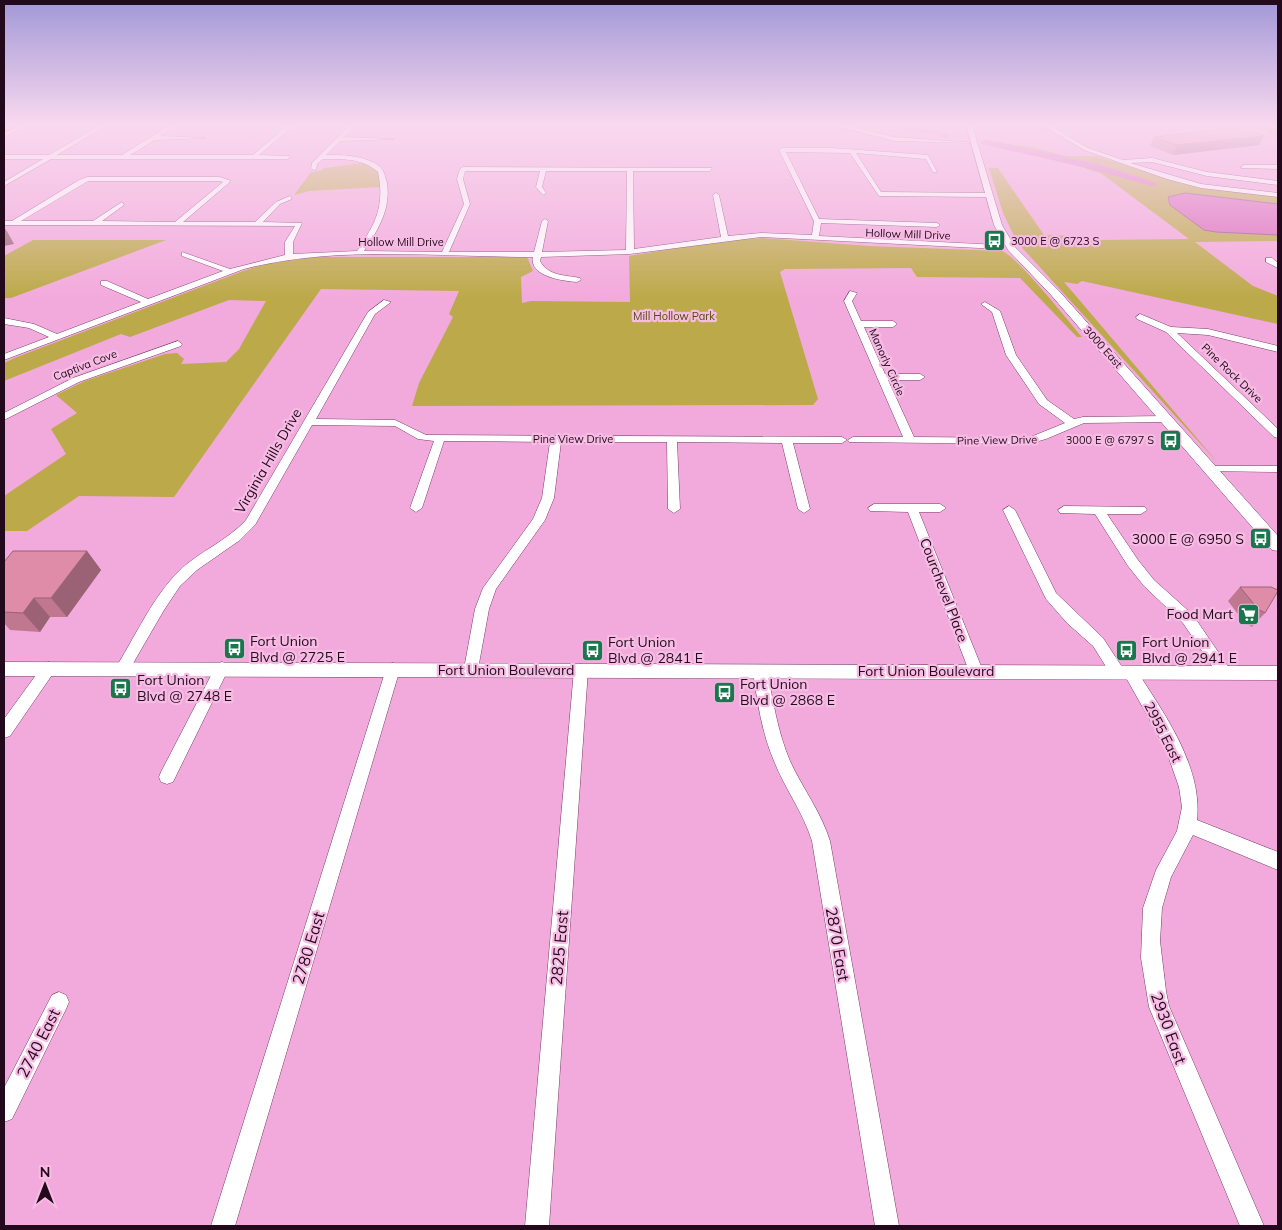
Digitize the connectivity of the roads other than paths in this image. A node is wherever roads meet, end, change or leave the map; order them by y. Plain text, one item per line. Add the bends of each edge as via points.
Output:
1 (79, 182) edge
2 (226, 182) edge
3 (383, 182) edge
4 (461, 182) edge
5 (539, 182) edge
6 (630, 182) edge
7 (798, 182) edge
8 (871, 182) edge
9 (985, 182) edge
10 (1187, 182) edge
11 (543, 193) dead end
12 (716, 195) dead end
13 (988, 195) junction
14 (1278, 195) edge
15 (290, 198) dead end
16 (122, 204) dead end
17 (545, 221) dead end
18 (817, 221) junction
19 (4, 223) edge
20 (13, 223) junction
21 (95, 223) junction
22 (177, 223) junction
23 (258, 223) junction
24 (937, 225) dead end
25 (725, 237) junction
26 (816, 238) junction
27 (1012, 248) junction
28 (630, 252) junction
29 (359, 253) junction
30 (445, 253) junction
31 (537, 253) junction
32 (185, 254) dead end
33 (289, 256) junction
34 (1278, 260) edge
35 (1278, 266) edge
36 (229, 272) junction
37 (577, 280) dead end
38 (104, 283) dead end
39 (853, 293) dead end
40 (147, 302) junction
41 (387, 302) dead end
42 (985, 304) dead end
43 (1140, 318) dead end
44 (4, 321) edge
45 (858, 324) junction
46 (893, 324) dead end
47 (1169, 330) junction
48 (57, 336) junction
49 (178, 344) dead end
50 (1278, 349) edge
51 (4, 357) edge
52 (882, 377) junction
53 (920, 377) dead end
54 (4, 417) edge
55 (1167, 419) junction
56 (308, 422) junction
57 (1072, 423) junction
58 (1278, 435) edge
59 (440, 438) junction
60 (556, 439) junction
61 (672, 440) junction
62 (787, 440) junction
63 (910, 440) junction
64 (1210, 469) junction
65 (1278, 470) edge
66 (416, 508) dead end
67 (874, 508) dead end
68 (912, 508) junction
69 (940, 508) dead end
70 (674, 509) dead end
71 (804, 509) dead end
72 (1009, 510) dead end
73 (1064, 510) dead end
74 (1099, 510) junction
75 (1141, 510) dead end
76 (1278, 546) edge
77 (49, 668) junction
78 (123, 668) junction
79 (222, 668) junction
80 (4, 669) edge
81 (393, 669) junction
82 (471, 669) junction
83 (581, 670) junction
84 (760, 671) junction
85 (976, 671) junction
86 (1124, 672) junction
87 (1224, 672) junction
88 (1278, 673) edge
89 (4, 731) edge
90 (167, 776) dead end
91 (1188, 825) junction
92 (1278, 861) edge
93 (59, 1002) dead end
94 (4, 1111) edge
95 (223, 1226) edge
96 (537, 1226) edge
97 (887, 1226) edge
98 (1252, 1226) edge

1 - 20 street
2 - 22 street
3 - 29 street via 383,214
4 - 30 street via 467,204
5 - 11 street via 538,187
6 - 28 street
7 - 18 street
8 - 13 street via 879,194
9 - 13 main road, 3000 East
10 - 14 street
12 - 25 street
13 - 27 main road, 3000 East via 1001,231
15 - 23 street via 278,203
16 - 21 street
17 - 31 street
18 - 24 street
18 - 26 street
19 - 20 street
20 - 21 street
21 - 22 street
22 - 23 street
23 - 33 street via 300,224 289,242
25 - 26 street, Hollow Mill Drive
25 - 28 street, Hollow Mill Drive
26 - 27 street, Hollow Mill Drive via 877,244
27 - 55 main road, 3000 East
28 - 31 street, Hollow Mill Drive
29 - 30 street, Hollow Mill Drive
29 - 33 street, Hollow Mill Drive
30 - 31 street, Hollow Mill Drive
31 - 37 street via 536,261 541,269 558,277
32 - 36 street
33 - 36 street, Hollow Mill Drive
34 - 35 street via 1269,260
36 - 40 street, Hollow Mill Drive
38 - 40 street
39 - 45 street, Manorly Circle via 848,301
40 - 48 street, Hollow Mill Drive
41 - 56 street, Virginia Hills Drive via 372,312
42 - 57 street via 996,312 1007,349 1043,402
43 - 47 street
44 - 48 street via 31,326
45 - 46 street
45 - 52 street, Manorly Circle
47 - 50 street via 1200,330
47 - 58 street, Pine Rock Drive
48 - 51 street, Hollow Mill Drive
49 - 54 street, Captiva Cove via 76,380
52 - 53 street
52 - 63 street, Manorly Circle
55 - 57 street, Pine View Drive via 1096,419
55 - 64 main road, 3000 East
56 - 59 street, Pine View Drive via 395,423 419,437
56 - 78 street, Virginia Hills Drive via 251,522 235,539 176,583
57 - 63 street, Pine View Drive via 1048,436 1028,441
59 - 60 street, Pine View Drive
59 - 66 street
60 - 61 street, Pine View Drive
60 - 82 street via 548,498 538,520 496,576 487,594
61 - 62 street, Pine View Drive
61 - 70 street
62 - 63 street, Pine View Drive
62 - 71 street
64 - 65 street
64 - 76 main road, 3000 East
67 - 68 street
68 - 69 street
68 - 85 street, Courchevel Place
72 - 86 street, 2955 East via 1051,596
73 - 74 street
74 - 75 street
74 - 87 street via 1133,564 1188,620
77 - 78 main road, Fort Union Boulevard
77 - 80 main road, Fort Union Boulevard
77 - 89 street
78 - 79 main road, Fort Union Boulevard
79 - 81 main road, Fort Union Boulevard
79 - 90 street
81 - 82 main road, Fort Union Boulevard
81 - 95 street, 2780 East
82 - 83 main road, Fort Union Boulevard
83 - 84 main road, Fort Union Boulevard
83 - 96 street, 2825 East
84 - 85 main road, Fort Union Boulevard
84 - 97 street, 2870 East via 771,731 782,762 816,822 821,841
85 - 86 main road, Fort Union Boulevard
86 - 87 main road, Fort Union Boulevard
86 - 91 street, 2955 East via 1174,749 1189,797
87 - 88 main road, Fort Union Boulevard
91 - 92 street
91 - 98 street, 2930 East via 1162,876 1152,907 1149,936 1152,972 1159,1007 1174,1046
93 - 94 street, 2740 East

